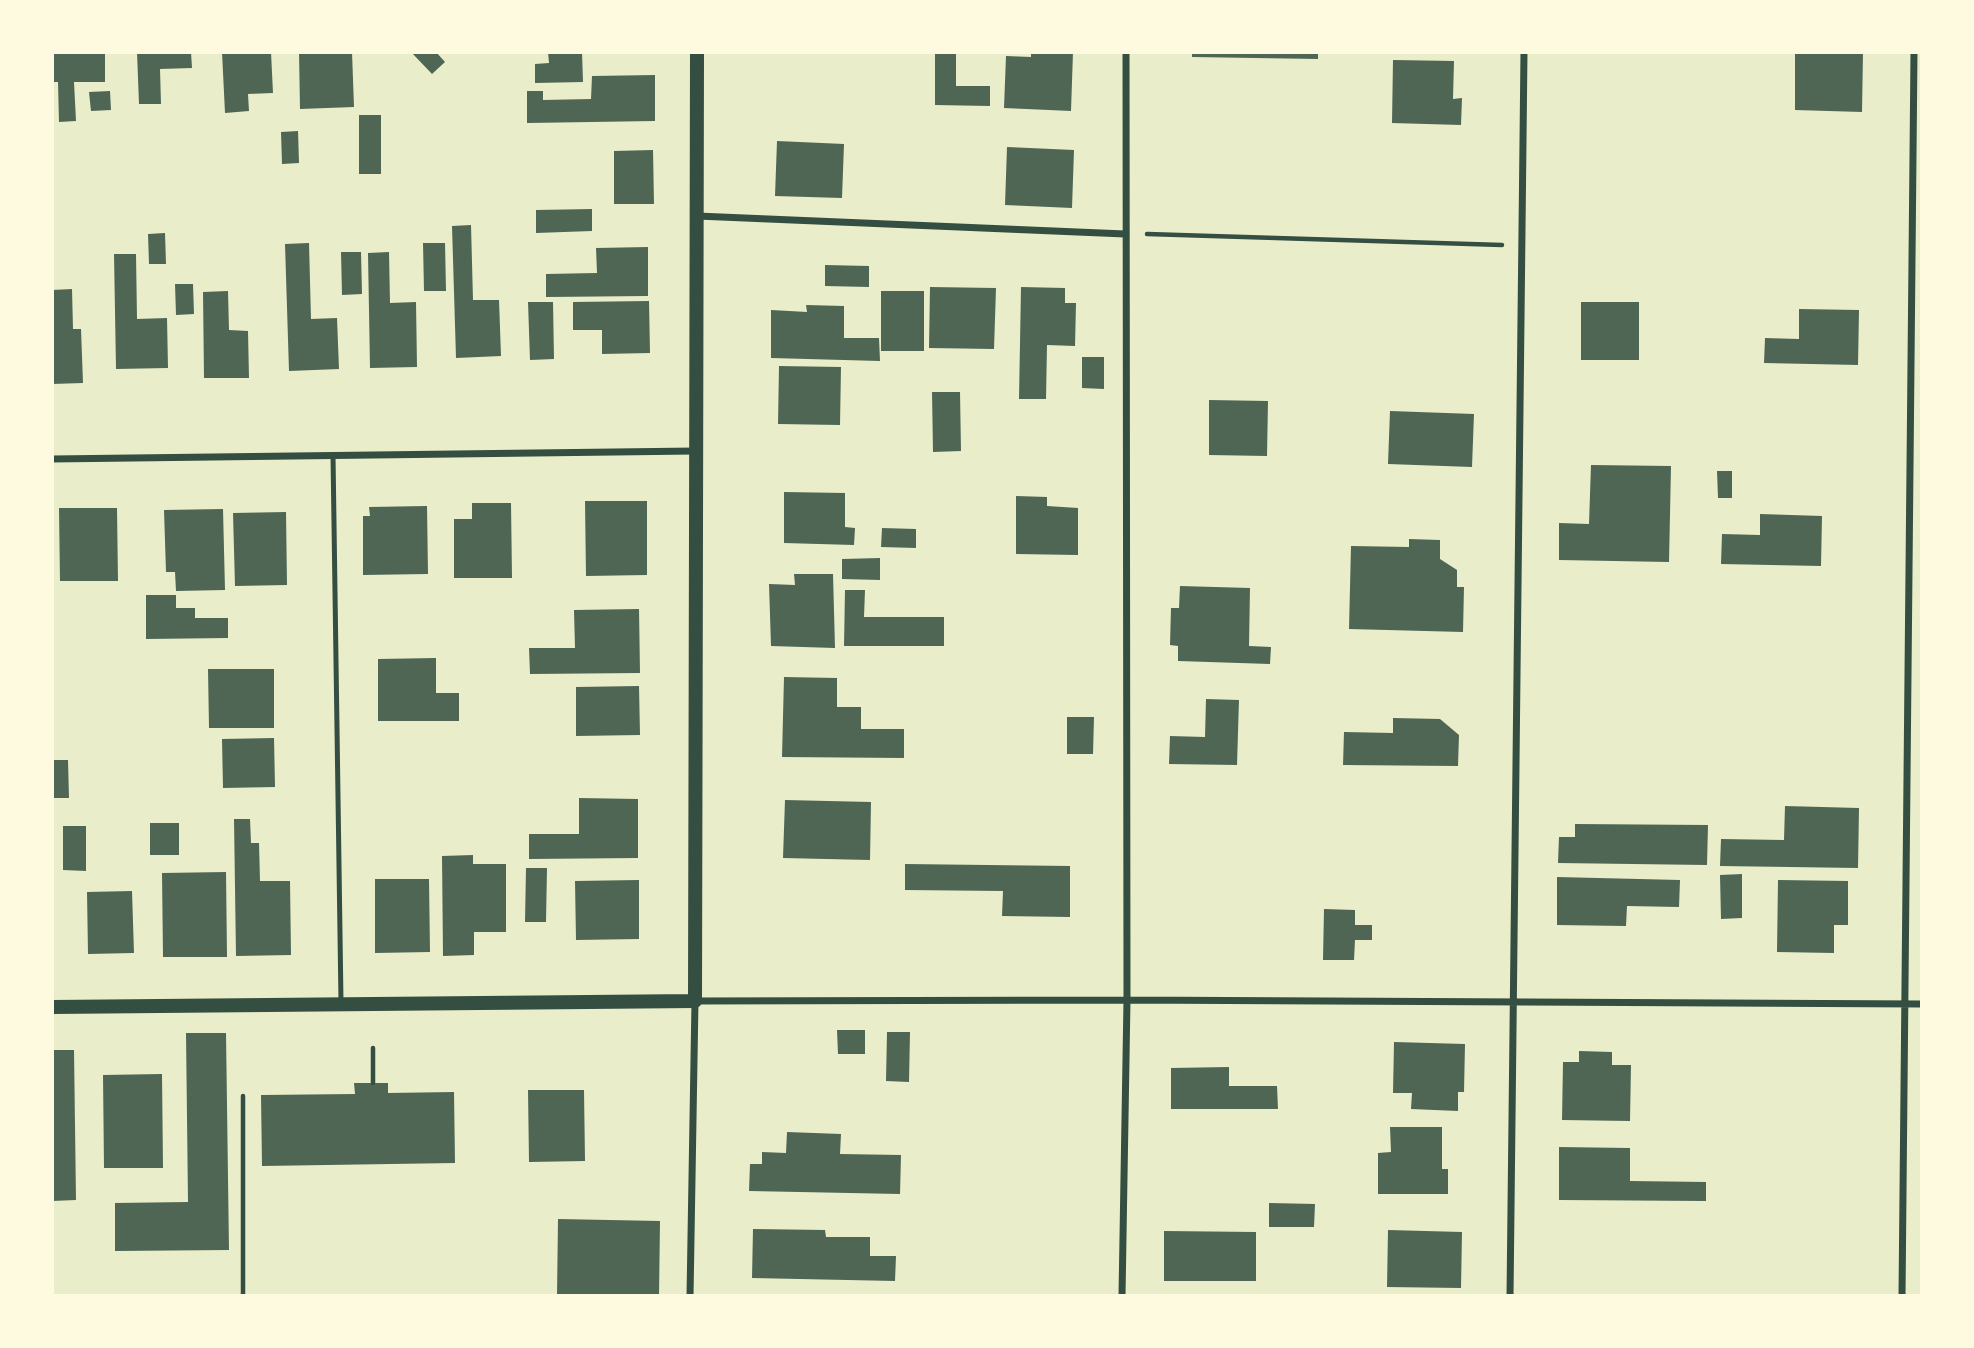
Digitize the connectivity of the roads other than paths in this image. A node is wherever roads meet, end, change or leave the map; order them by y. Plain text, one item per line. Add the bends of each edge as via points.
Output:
1 (697, 52) edge
2 (1126, 52) edge
3 (1524, 52) edge
4 (1913, 52) edge
5 (697, 216) junction
6 (1125, 234) junction
7 (695, 451) junction
8 (333, 454) junction
9 (52, 459) edge
10 (1127, 1000) junction
11 (695, 1001) junction
12 (1516, 1001) junction
13 (1907, 1004) junction
14 (1922, 1004) edge
15 (341, 1005) junction
16 (52, 1007) edge
17 (690, 1296) edge
18 (1122, 1296) edge
19 (1510, 1296) edge
20 (1902, 1296) edge

1 - 5 main road
2 - 6 street
3 - 12 street
4 - 13 street
5 - 6 street
5 - 7 main road
6 - 10 street
7 - 8 street
7 - 11 main road
8 - 9 street
8 - 15 lane
10 - 11 street
10 - 12 street
10 - 18 street
11 - 15 main road
11 - 17 street
12 - 13 street
12 - 19 street
13 - 14 street
13 - 20 street
15 - 16 main road

